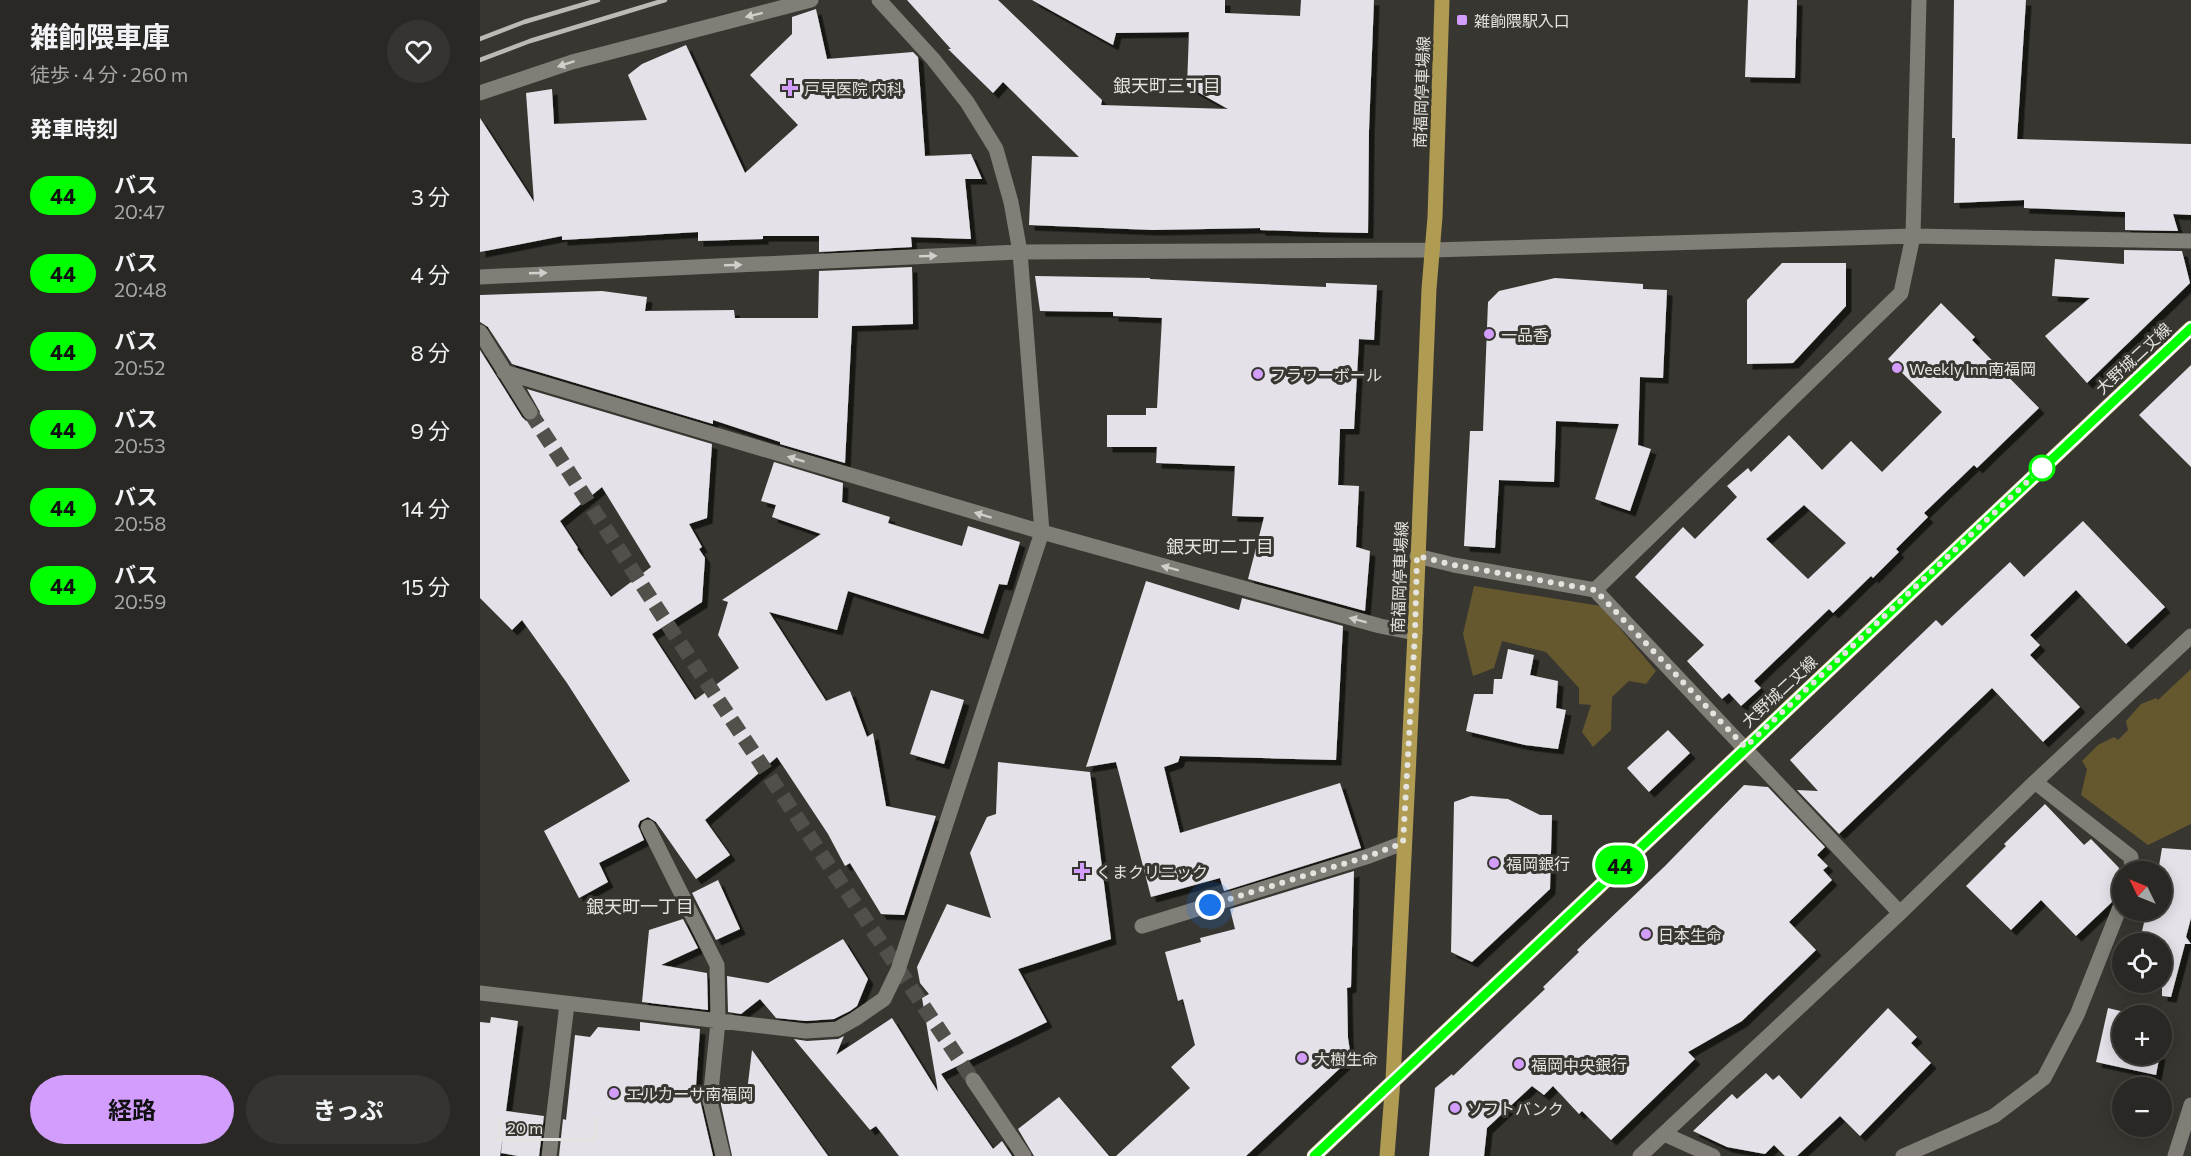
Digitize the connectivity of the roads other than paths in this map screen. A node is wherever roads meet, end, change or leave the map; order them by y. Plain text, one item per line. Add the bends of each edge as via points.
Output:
1 (811, 0) edge
2 (879, 0) edge
3 (1442, 0) edge
4 (1919, 0) edge
5 (480, 93) edge
6 (1912, 236) junction
7 (2191, 241) edge
8 (1432, 250) junction
9 (1020, 252) junction
10 (480, 277) edge
11 (2191, 328) edge
12 (480, 332) edge
13 (504, 372) junction
14 (530, 412) tunnel mouth
15 (1042, 532) junction
16 (1417, 556) junction
17 (1595, 590) junction
18 (1415, 633) junction
19 (2191, 636) edge
20 (1745, 747) junction
21 (2035, 782) junction
22 (648, 827) dead end
23 (1403, 843) junction
24 (2131, 861) edge
25 (1900, 913) junction
26 (2114, 921) edge
27 (1142, 926) dead end
28 (480, 993) edge
29 (567, 1004) junction
30 (718, 1022) junction
31 (973, 1080) tunnel mouth
32 (1393, 1080) junction
33 (2191, 1105) edge
34 (1664, 1134) junction
35 (549, 1156) edge
36 (723, 1156) edge
37 (1024, 1156) edge
38 (1314, 1156) edge
39 (1387, 1156) edge
40 (1640, 1156) edge
41 (1713, 1156) edge
42 (1903, 1156) edge
43 (2175, 1156) edge

1 -> 5 street via 572,62
2 - 9 street via 967,102 996,149
3 - 8 main road, 南福岡停車場線
4 - 6 street
6 - 7 street
6 - 8 street
6 - 17 street via 1901,293
8 - 9 street
8 - 16 main road, 南福岡停車場線
10 -> 9 street
9 - 15 street
11 - 20 main road, 大野城二丈線
12 - 13 street
13 - 14 street
15 -> 13 street
18 -> 15 street
15 - 30 street via 898,970 884,999 837,1029 806,1031
16 - 17 street
16 - 18 main road, 南福岡停車場線
17 - 20 street
18 - 23 main road, 南福岡停車場線
19 - 21 street
20 - 25 street
20 - 32 main road, 大野城二丈線
21 - 24 street
21 - 25 street
22 - 30 street via 717,965
23 - 27 street
23 - 32 main road, 南福岡停車場線
25 - 34 street
26 - 42 street via 2077,1015 2044,1078 1994,1116
28 - 29 street
29 - 30 street
29 - 35 street
30 - 36 street via 710,1101
31 - 37 street
32 - 38 main road, 大野城二丈線
32 - 39 main road, 南福岡停車場線
33 - 43 street
34 - 40 street
34 - 41 street

